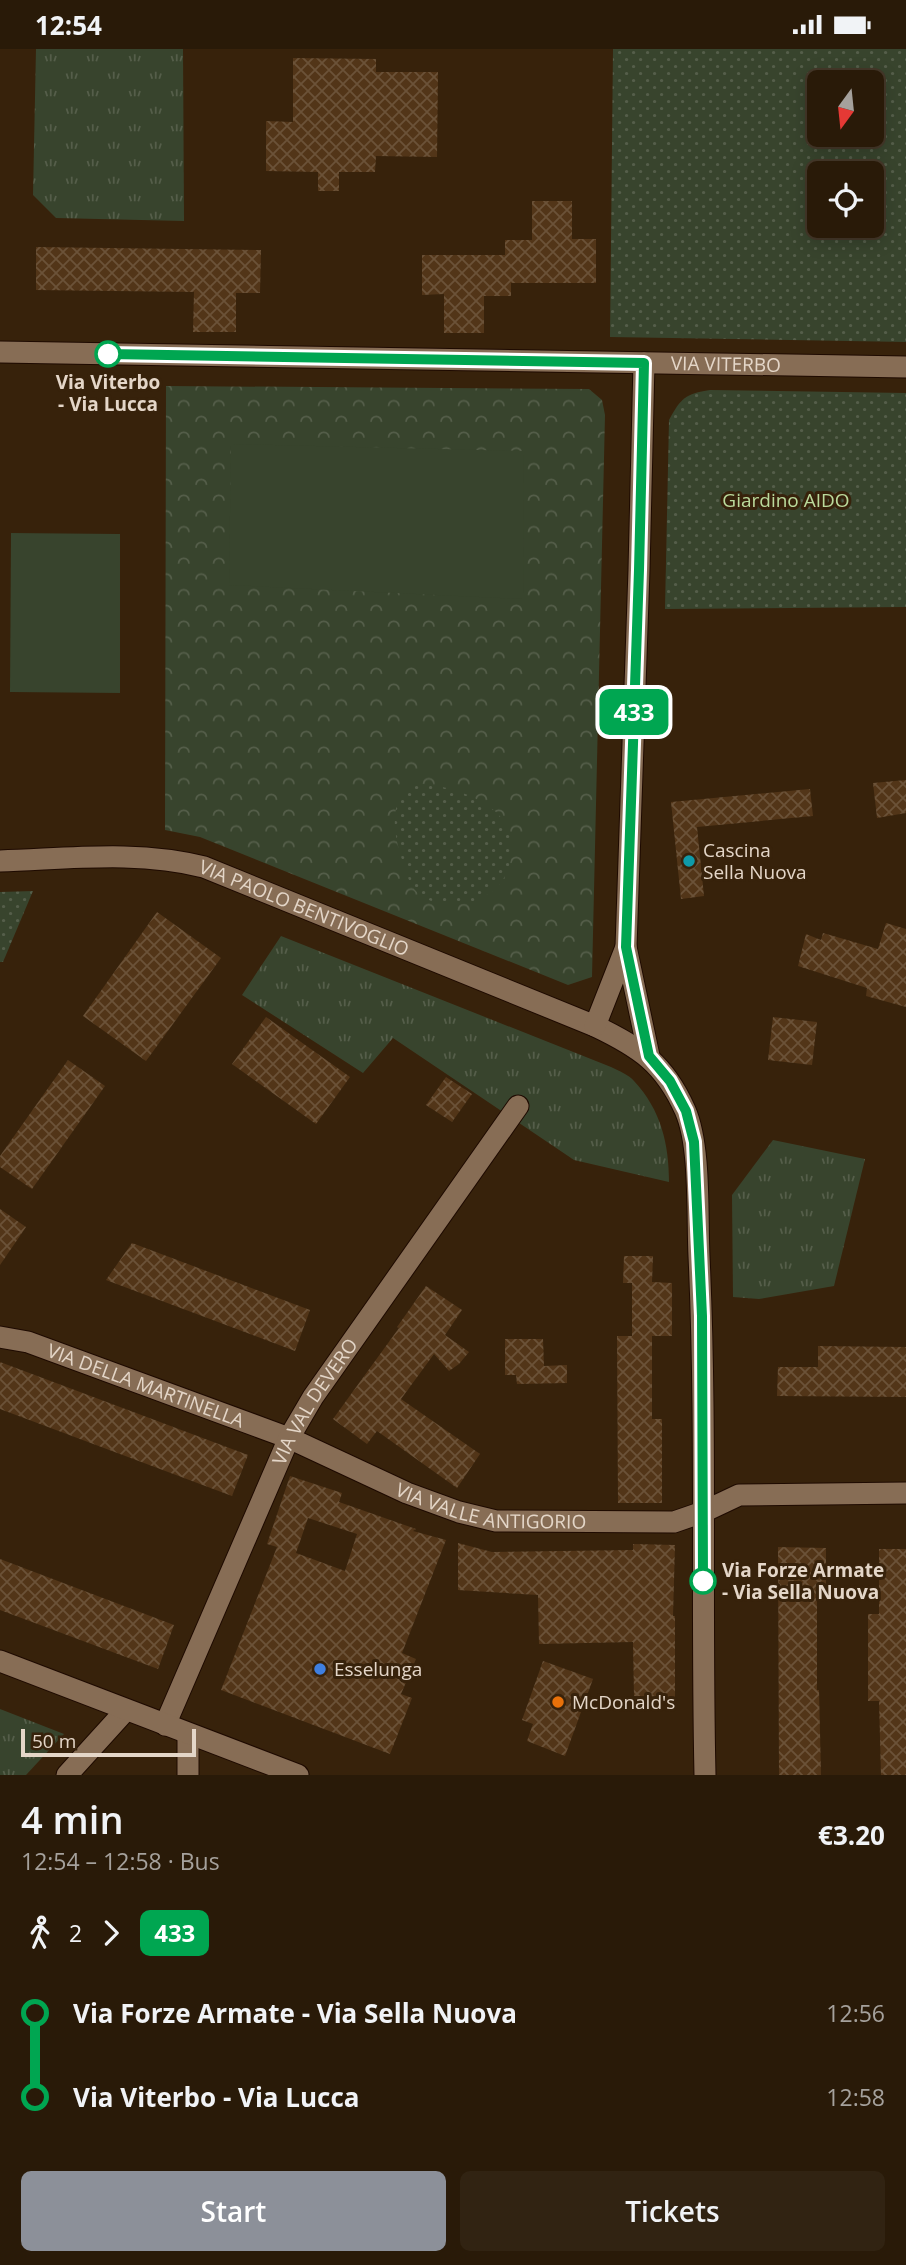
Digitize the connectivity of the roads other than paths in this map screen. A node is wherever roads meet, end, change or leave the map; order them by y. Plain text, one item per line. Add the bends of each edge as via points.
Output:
1 (0, 352) edge
2 (644, 363) junction
3 (906, 367) edge
4 (0, 861) edge
5 (626, 947) junction
6 (595, 1026) junction
7 (649, 1056) junction
8 (518, 1107) dead end
9 (0, 1337) edge
10 (289, 1438) junction
11 (906, 1493) edge
12 (703, 1513) junction
13 (0, 1661) edge
14 (126, 1710) junction
15 (165, 1725) junction
16 (188, 1734) junction
17 (67, 1775) edge
18 (188, 1775) edge
19 (298, 1775) edge
20 (705, 1775) edge

1 - 2 street, VIA VITERBO
2 - 3 street, VIA VITERBO
2 - 5 street
4 - 6 street, VIA PAOLO BENTIVOGLIO via 139,856 204,867
5 - 6 street
5 - 7 street
6 - 7 street, VIA PAOLO BENTIVOGLIO
7 - 12 street via 686,1111 694,1142 702,1316
8 - 10 street, VIA VAL DEVERO via 313,1397
9 - 10 street, VIA DELLA MARTINELLA via 28,1342
10 - 12 street, VIA VALLE ANTIGORIO via 407,1493 496,1521 674,1522
10 - 15 street, VIA VAL DEVERO
11 - 12 street, VIA VALLE ANTIGORIO via 739,1495
12 - 20 street
13 - 14 street
14 - 15 street
14 - 17 street
15 - 16 street
16 - 18 street
16 - 19 street

